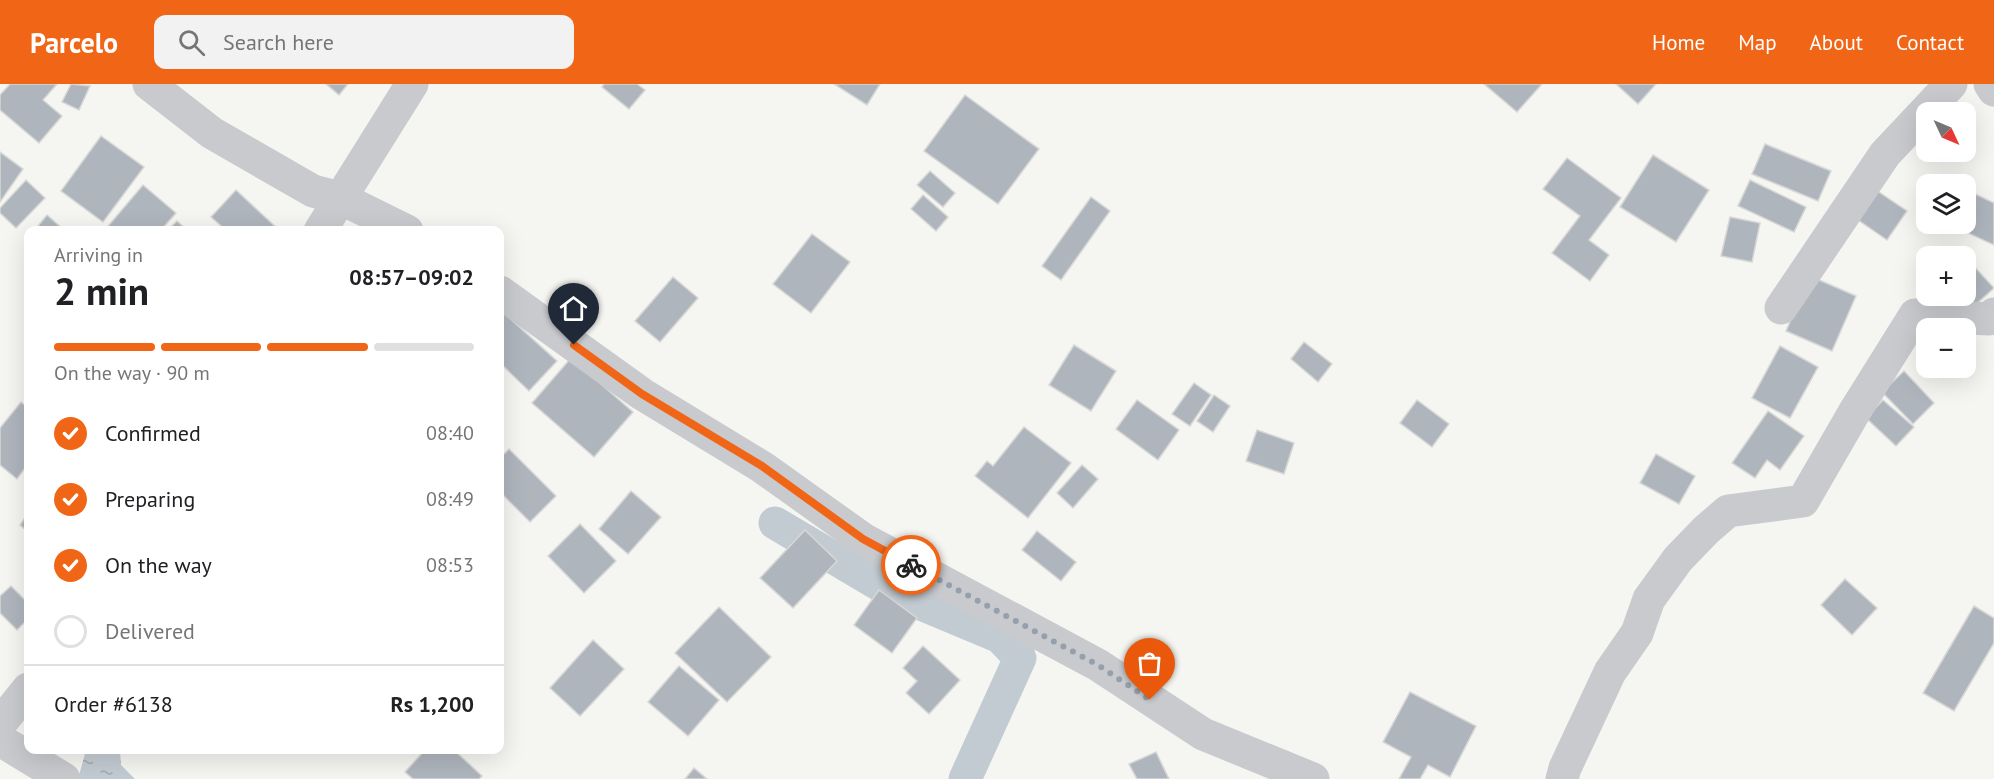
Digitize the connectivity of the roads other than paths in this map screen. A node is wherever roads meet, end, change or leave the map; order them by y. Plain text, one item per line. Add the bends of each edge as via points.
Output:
1 (149, 84) edge
2 (412, 84) edge
3 (1952, 84) edge
4 (1990, 84) edge
5 (1994, 90) edge
6 (340, 198) junction
7 (323, 226) edge
8 (397, 226) edge
9 (504, 295) edge
10 (1781, 308) dead end
11 (1994, 314) edge
12 (24, 694) edge
13 (0, 724) edge
14 (0, 740) edge
15 (64, 779) edge
16 (1313, 779) edge
17 (1562, 779) edge

1 - 6 street via 212,133 313,191
2 - 6 street
3 - 10 street via 1885,154
4 - 5 street
6 - 7 street
6 - 8 street
9 - 16 street via 642,394 762,466 863,539 1098,665 1203,734
11 - 17 street via 1989,319 1915,315 1803,501 1728,511 1678,559 1649,599 1637,633 1610,672
12 - 13 street
14 - 15 street

